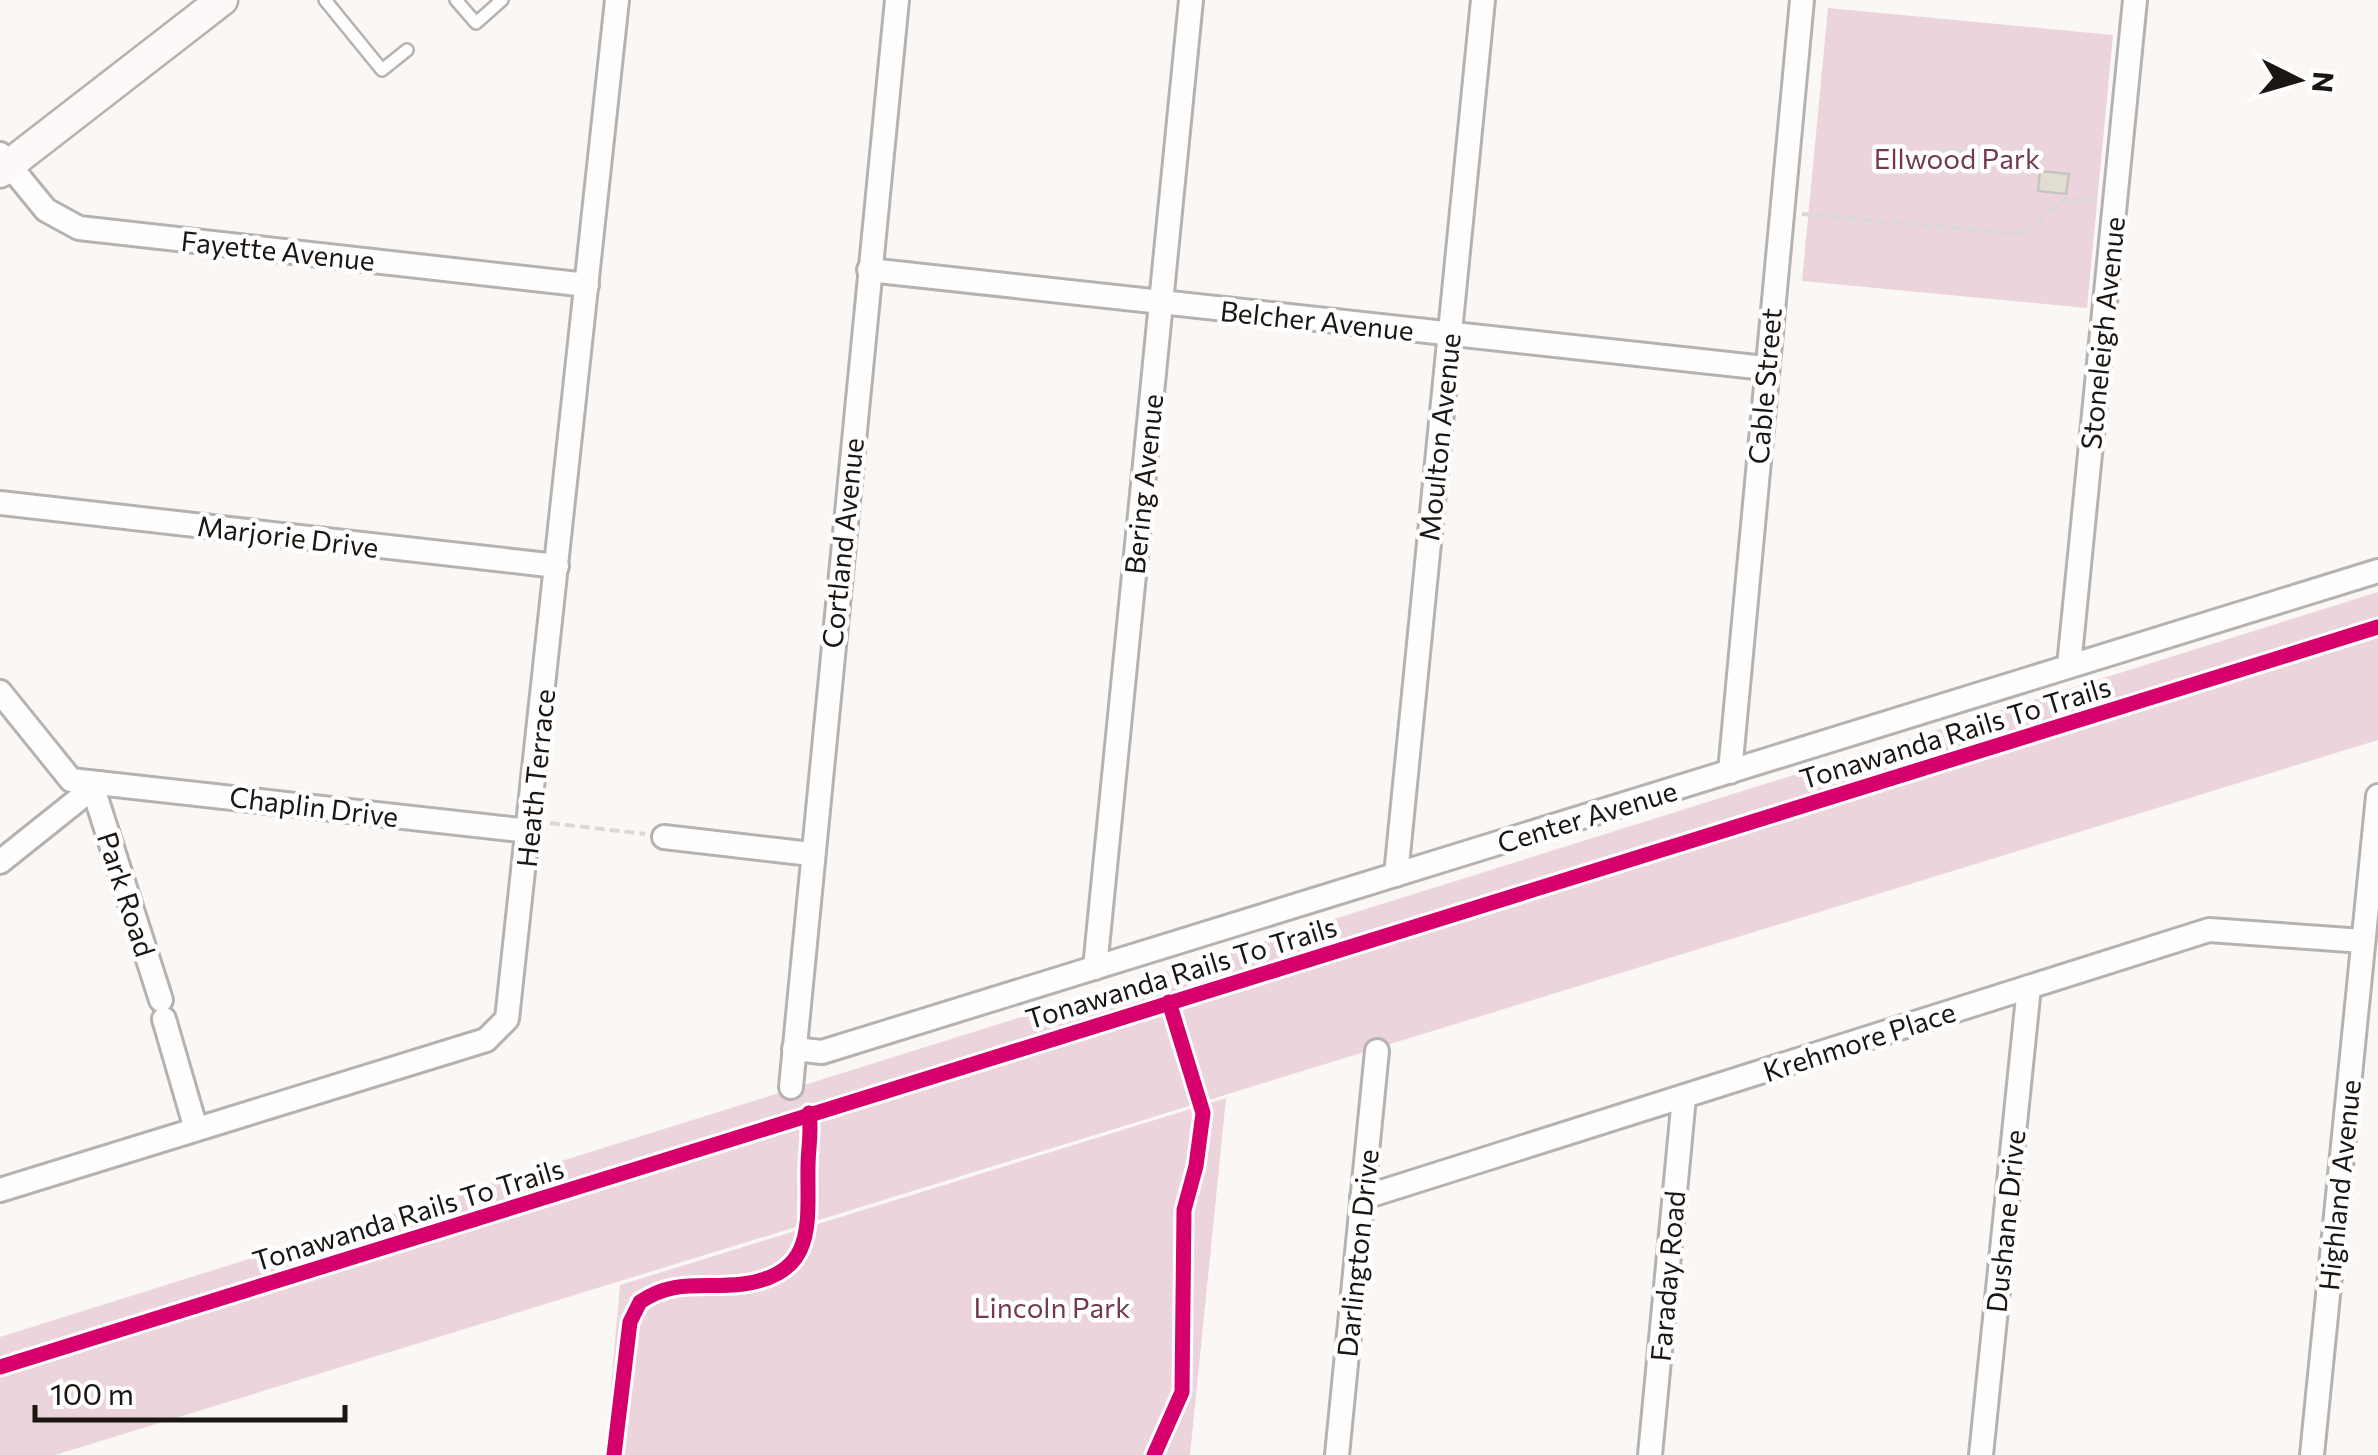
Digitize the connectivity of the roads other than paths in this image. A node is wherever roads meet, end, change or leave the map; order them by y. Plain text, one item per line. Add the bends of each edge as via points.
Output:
1 (222, 0) edge
2 (325, 0) edge
3 (456, 0) edge
4 (502, 0) edge
5 (616, 0) edge
6 (897, 0) edge
7 (1192, 0) edge
8 (1483, 0) edge
9 (1802, 0) edge
10 (2134, 0) edge
11 (407, 50) dead end
12 (3, 164) edge
13 (869, 270) junction
14 (586, 285) junction
15 (1160, 303) junction
16 (1449, 335) junction
17 (1765, 368) junction
18 (10, 504) edge
19 (0, 521) edge
20 (557, 566) junction
21 (2378, 571) edge
22 (2068, 666) junction
23 (0, 692) edge
24 (1730, 772) junction
25 (96, 786) junction
26 (2378, 796) edge
27 (530, 826) junction
28 (664, 837) road end
29 (811, 854) junction
30 (0, 862) edge
31 (1396, 875) junction
32 (2363, 942) junction
33 (1095, 968) junction
34 (2029, 986) junction
35 (794, 1049) junction
36 (1377, 1050) dead end
37 (790, 1087) dead end
38 (1684, 1097) junction
39 (196, 1129) junction
40 (0, 1190) edge
41 (1362, 1198) junction
42 (1337, 1455) edge
43 (1650, 1455) edge
44 (1981, 1455) edge
45 (2312, 1455) edge

1 - 12 street
2 - 11 lane via 382,70
3 - 4 lane via 476,23
5 - 14 street, Heath Terrace
6 - 13 street, Cortland Avenue
7 - 15 street, Bering Avenue
8 - 16 street, Moulton Avenue
9 - 17 street, Cable Street
10 - 22 street, Stoneleigh Avenue
12 - 14 street, Fayette Avenue via 46,210 79,228
13 - 15 street, Belcher Avenue
13 - 29 street, Cortland Avenue
14 - 20 street, Heath Terrace
15 - 16 street, Belcher Avenue
15 - 33 street, Bering Avenue
16 - 17 street, Belcher Avenue
16 - 31 street, Moulton Avenue
17 - 24 street, Cable Street
18 - 19 street, Marjorie Drive
18 - 20 street, Marjorie Drive
20 - 27 street, Heath Terrace
21 - 22 street, Center Avenue
22 - 24 street, Center Avenue
23 - 25 street via 71,780
24 - 31 street, Center Avenue
25 - 27 street, Chaplin Drive
25 - 30 street
25 - 39 street, Park Road
26 - 32 street, Highland Avenue
27 - 39 street, Heath Terrace via 512,1004 498,1032
28 - 29 street
29 - 35 street, Cortland Avenue
31 - 33 street, Center Avenue
32 - 34 street, Krehmore Place via 2210,930
32 - 45 street, Highland Avenue
33 - 35 street, Center Avenue via 822,1052
34 - 38 street, Krehmore Place
34 - 44 street, Dushane Drive
35 - 37 street, Cortland Avenue
36 - 41 street, Darlington Drive
38 - 41 street, Krehmore Place
38 - 43 street, Faraday Road
39 - 40 street, Heath Terrace
41 - 42 street, Darlington Drive

